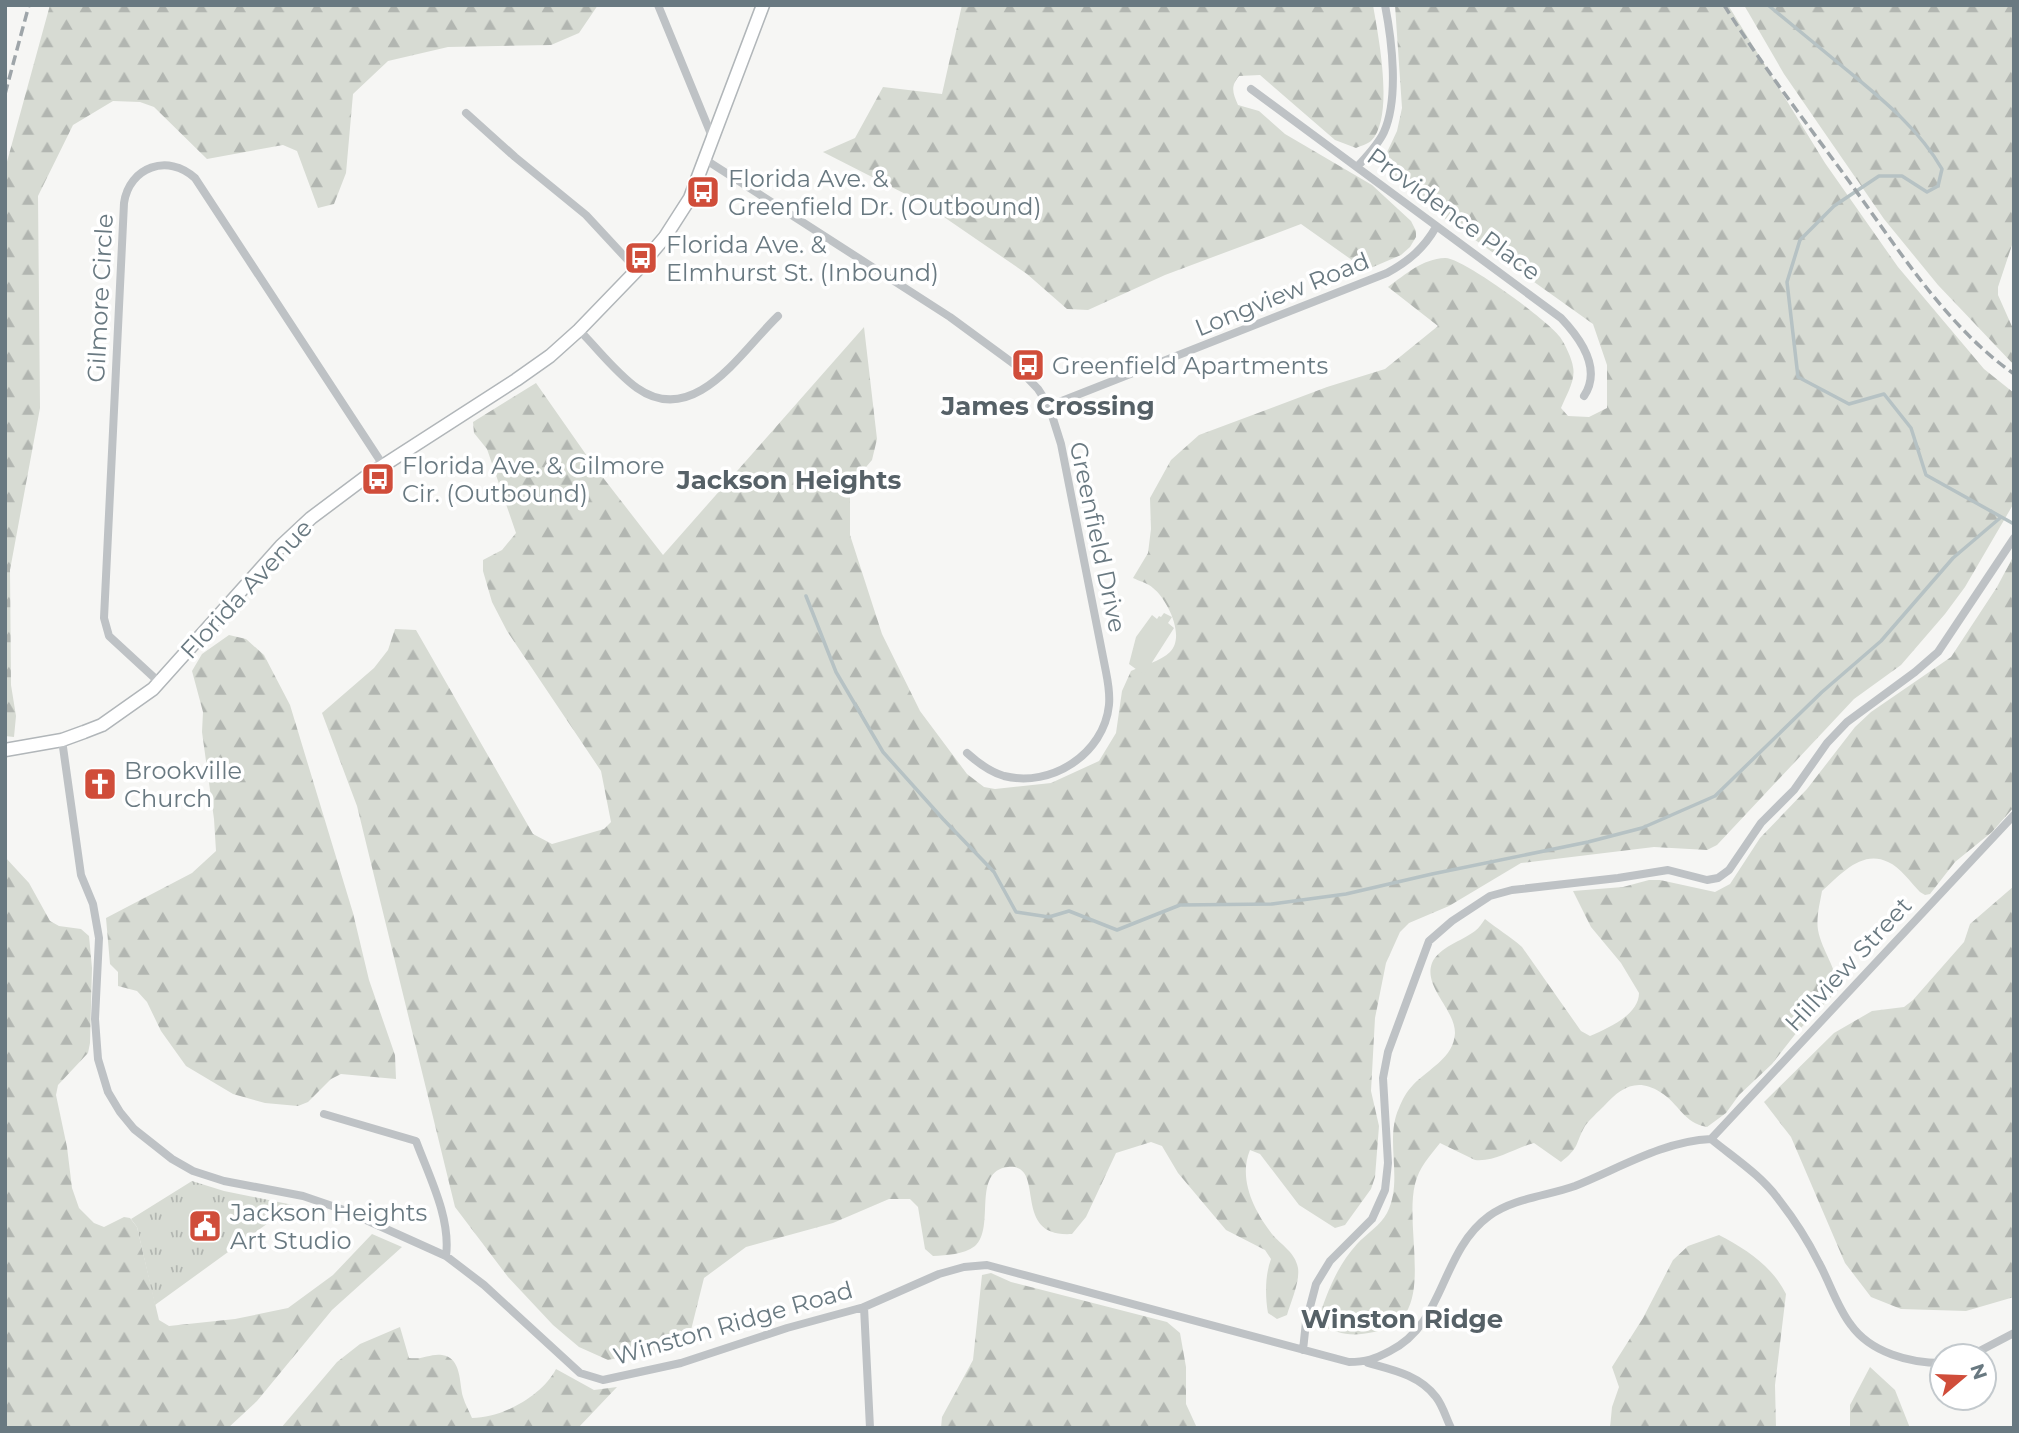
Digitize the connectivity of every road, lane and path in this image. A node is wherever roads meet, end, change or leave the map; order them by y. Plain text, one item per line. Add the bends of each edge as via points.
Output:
1 (658, 5) edge
2 (763, 5) edge
3 (1385, 5) edge
4 (1251, 89) dead end
5 (467, 113) dead end
6 (713, 139) junction
7 (706, 160) junction
8 (1357, 167) junction
9 (1436, 227) junction
10 (637, 270) junction
11 (778, 316) dead end
12 (579, 330) junction
13 (1584, 396) dead end
14 (1049, 406) junction
15 (383, 466) junction
16 (2014, 538) edge
17 (160, 683) junction
18 (62, 740) junction
19 (5, 750) edge
20 (967, 753) dead end
21 (2014, 815) edge
22 (324, 1114) dead end
23 (1711, 1139) junction
24 (446, 1256) junction
25 (864, 1307) junction
26 (2014, 1333) edge
27 (1997, 1342) edge
28 (1303, 1350) junction
29 (1928, 1362) edge
30 (1367, 1363) junction
31 (870, 1428) edge
32 (1451, 1428) edge

1 - 6 street
2 - 6 main road, Florida Avenue
3 - 8 street via 1391,104 1385,130
4 - 8 street, Providence Place
5 - 10 street via 586,215
6 - 7 main road, Florida Avenue
7 - 10 main road, Florida Avenue via 690,198
7 - 14 street, Greenfield Drive via 988,344 1014,364
8 - 9 street, Providence Place
9 - 13 street, Providence Place via 1569,326 1590,364 1592,380
9 - 14 street, Longview Road via 1417,253 1387,273
10 - 12 main road, Florida Avenue
11 - 12 street via 716,380 681,398 653,396 636,387
12 - 15 main road, Florida Avenue via 516,380
14 - 20 street, Greenfield Drive via 1061,444 1106,672 1107,716 1085,754 1046,776 1005,776 983,767
15 - 17 main road, Florida Avenue via 321,509 281,546
15 - 17 street, Gilmore Circle via 195,178 169,165 153,166 135,177 124,203 104,618 108,636
16 - 28 street via 1938,652 1847,722 1718,878 1707,880 1668,870 1513,890 1490,896 1429,941 1388,1052 1383,1078 1385,1190 1372,1219 1330,1261 1316,1284
17 - 18 main road, Florida Avenue via 102,725
18 - 19 main road, Florida Avenue
18 - 24 street, Winston Ridge Road via 81,875 93,904 99,938 98,1059 120,1112 134,1129 193,1171 303,1196
21 - 23 street, Hillview Street
22 - 24 street via 416,1141 448,1239
23 - 29 street via 1778,1198 1819,1262 1851,1325 1865,1340 1884,1351
23 - 30 street via 1692,1140 1651,1154 1489,1216 1455,1257 1422,1327 1399,1347
24 - 25 street, Winston Ridge Road via 580,1373 603,1380 681,1363
25 - 28 street, Winston Ridge Road via 939,1275 987,1265
25 - 31 street
26 - 27 street
28 - 30 street, Winston Ridge Road
30 - 32 street, Winston Ridge Road via 1405,1373 1424,1386 1437,1398

